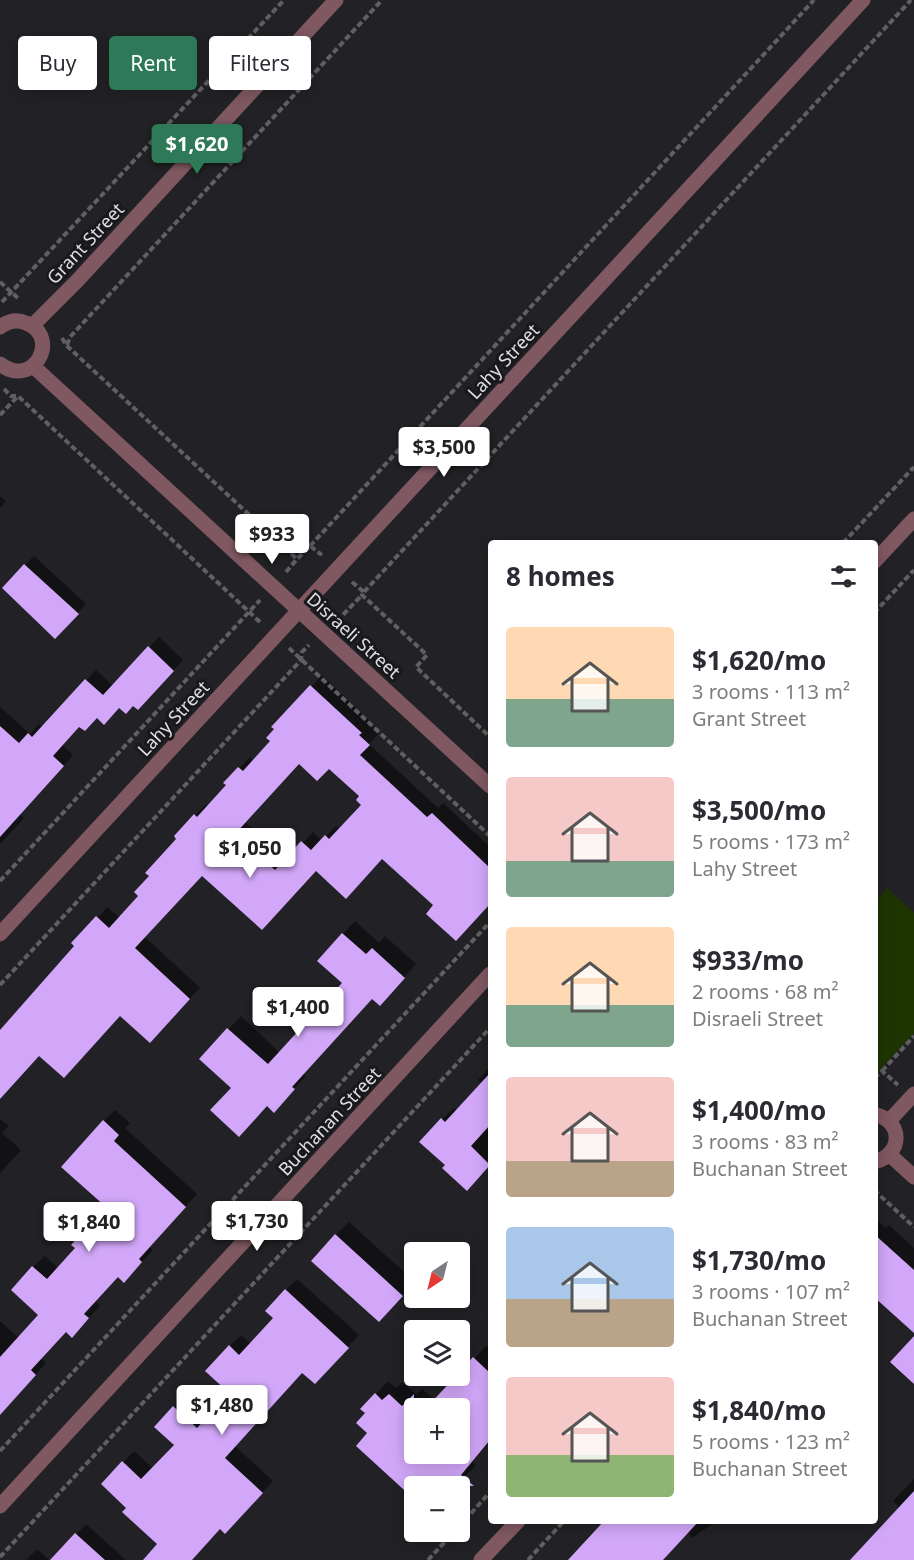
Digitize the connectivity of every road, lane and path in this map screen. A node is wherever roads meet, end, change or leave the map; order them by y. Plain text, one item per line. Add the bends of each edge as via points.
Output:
1 (284, 0) edge
2 (336, 0) edge
3 (382, 0) edge
4 (814, 0) edge
5 (863, 0) edge
6 (911, 0) edge
7 (0, 282) edge
8 (12, 293) junction
9 (0, 305) edge
10 (36, 322) junction
11 (0, 327) edge
12 (66, 345) junction
13 (0, 364) edge
14 (36, 370) junction
15 (0, 386) edge
16 (18, 396) junction
17 (0, 415) edge
18 (914, 466) edge
19 (914, 519) edge
20 (846, 540) edge
21 (310, 546) junction
22 (878, 558) edge
23 (297, 559) junction
24 (338, 569) junction
25 (914, 570) edge
26 (272, 587) junction
27 (363, 593) junction
28 (878, 609) edge
29 (250, 612) junction
30 (299, 612) junction
31 (321, 631) junction
32 (276, 636) junction
33 (301, 660) junction
34 (488, 735) edge
35 (488, 784) edge
36 (488, 834) edge
37 (0, 881) edge
38 (488, 924) edge
39 (0, 934) edge
40 (488, 976) edge
41 (0, 986) edge
42 (488, 1030) edge
43 (914, 1036) edge
44 (882, 1071) dead end
45 (914, 1094) edge
46 (878, 1116) edge
47 (889, 1121) junction
48 (890, 1155) junction
49 (878, 1161) edge
50 (914, 1177) edge
51 (878, 1194) edge
52 (914, 1227) edge
53 (0, 1450) edge
54 (488, 1494) edge
55 (0, 1506) edge
56 (470, 1515) edge
57 (515, 1524) edge
58 (561, 1524) edge
59 (445, 1542) edge
60 (0, 1557) edge
61 (428, 1560) edge
62 (482, 1560) edge
63 (528, 1560) edge

1 - 8 path
2 - 10 street, Grant Street
3 - 12 path
4 - 21 path
5 - 24 street, Lahy Street
6 - 27 path
7 - 8 path
8 - 9 path
8 - 10 path
10 - 11 street via 15,321
10 - 12 path
10 - 14 street via 43,341
12 - 14 path
12 - 23 path
13 - 14 street via 15,372
14 - 16 path
14 - 26 street, Disraeli Street
15 - 16 path via 11,396
16 - 17 path
16 - 29 path
18 - 20 path
19 - 22 street
21 - 23 path
21 - 24 path
23 - 26 path
24 - 27 path
24 - 30 street, Lahy Street
25 - 28 path
26 - 29 path
26 - 30 street, Disraeli Street
27 - 31 path
27 - 34 path via 427,655 416,667
29 - 32 path
29 - 37 path
30 - 31 street, Disraeli Street
30 - 32 street, Lahy Street
31 - 33 path via 302,652
31 - 35 street, Disraeli Street
32 - 33 path
32 - 39 street, Lahy Street
33 - 36 path
33 - 41 path
38 - 53 path
40 - 55 street, Buchanan Street
42 - 60 path
43 - 44 path
45 - 47 street
46 - 47 street
47 - 48 street via 897,1137
48 - 49 street
48 - 50 street
51 - 52 path
54 - 56 path
57 - 62 street
58 - 63 path
59 - 61 path

